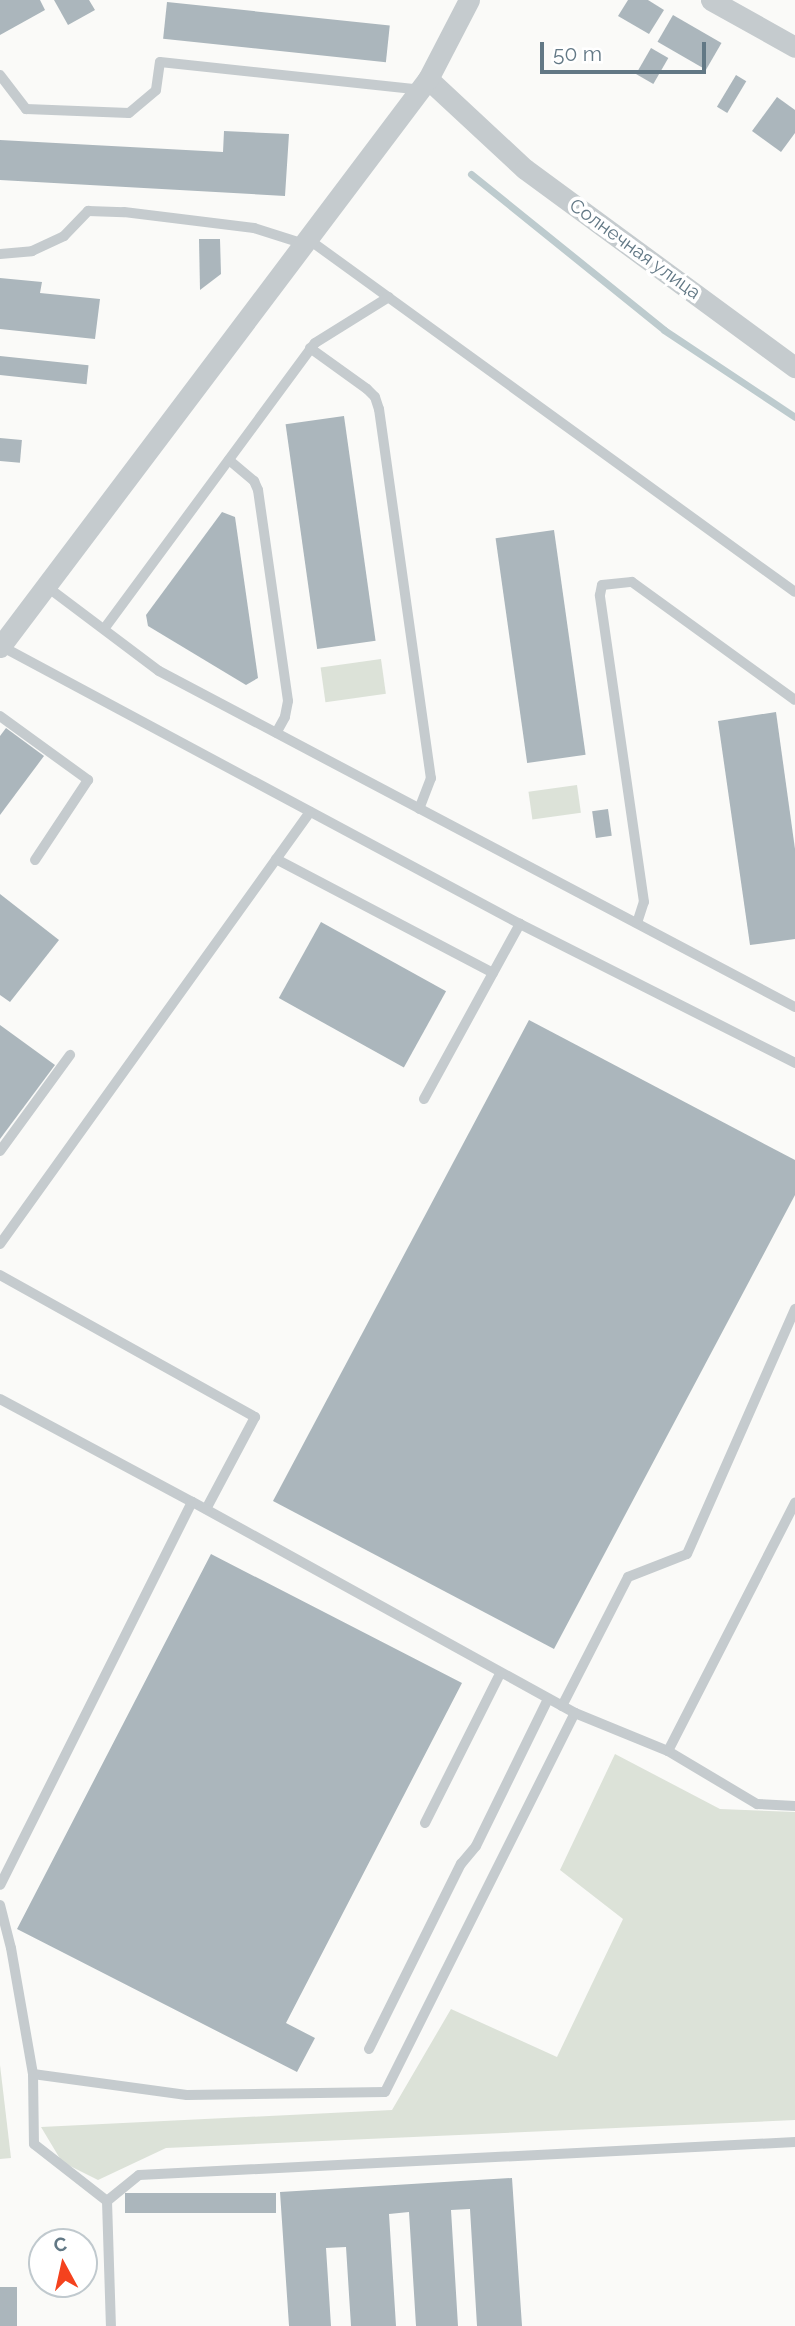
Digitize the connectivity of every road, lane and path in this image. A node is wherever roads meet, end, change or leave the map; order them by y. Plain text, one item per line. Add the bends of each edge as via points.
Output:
1 (469, 0) edge
2 (711, 0) edge
3 (795, 47) edge
4 (1, 77) edge
5 (424, 84) junction
6 (306, 242) junction
7 (0, 254) edge
8 (389, 297) junction
9 (310, 348) junction
10 (795, 368) edge
11 (229, 460) junction
12 (46, 586) junction
13 (795, 592) edge
14 (104, 629) junction
15 (3, 638) edge
16 (795, 700) edge
17 (0, 716) edge
18 (276, 733) junction
19 (419, 809) junction
20 (310, 811) junction
21 (276, 859) junction
22 (35, 860) dead end
23 (637, 923) junction
24 (520, 925) junction
25 (493, 973) junction
26 (795, 1007) edge
27 (70, 1055) dead end
28 (795, 1063) edge
29 (424, 1099) dead end
30 (0, 1152) edge
31 (0, 1244) edge
32 (0, 1275) edge
33 (795, 1309) edge
34 (0, 1399) edge
35 (192, 1502) junction
36 (795, 1503) edge
37 (206, 1510) junction
38 (500, 1674) junction
39 (548, 1699) junction
40 (562, 1706) junction
41 (575, 1713) junction
42 (668, 1751) junction
43 (795, 1806) edge
44 (425, 1823) dead end
45 (0, 1885) edge
46 (0, 1905) edge
47 (369, 2049) dead end
48 (33, 2074) junction
49 (795, 2141) edge
50 (107, 2201) junction
51 (111, 2326) edge

1 - 5 street
2 - 3 street
4 - 5 lane via 26,109 129,113 156,90 160,62
5 - 6 street
5 - 10 street, Солнечная улица via 525,169
6 - 7 lane via 254,228 88,211 64,236 32,251
6 - 8 lane
6 - 12 street
8 - 9 lane
8 - 13 lane
9 - 11 lane
9 - 19 lane via 367,389 379,409 432,778
11 - 14 lane
11 - 18 lane via 258,490 288,701
12 - 14 lane
12 - 15 street
14 - 18 lane via 159,671
15 - 20 lane
16 - 23 lane via 632,582 602,585 644,902
17 - 22 lane via 88,780
18 - 19 lane
19 - 23 lane
20 - 21 lane
20 - 24 lane
21 - 25 lane
21 - 31 lane
23 - 26 lane
24 - 25 lane
24 - 28 lane
25 - 29 lane
27 - 30 lane
32 - 37 lane via 255,1417
33 - 40 lane via 687,1554 628,1577
34 - 35 lane
35 - 37 lane
35 - 45 lane
36 - 42 lane
37 - 38 lane
38 - 39 lane
38 - 44 lane
39 - 40 lane
39 - 47 lane
40 - 41 lane
41 - 42 lane
41 - 48 lane via 385,2092 187,2095
42 - 43 lane via 757,1804
46 - 48 lane
48 - 50 lane via 34,2144
49 - 50 lane via 139,2175
50 - 51 lane

